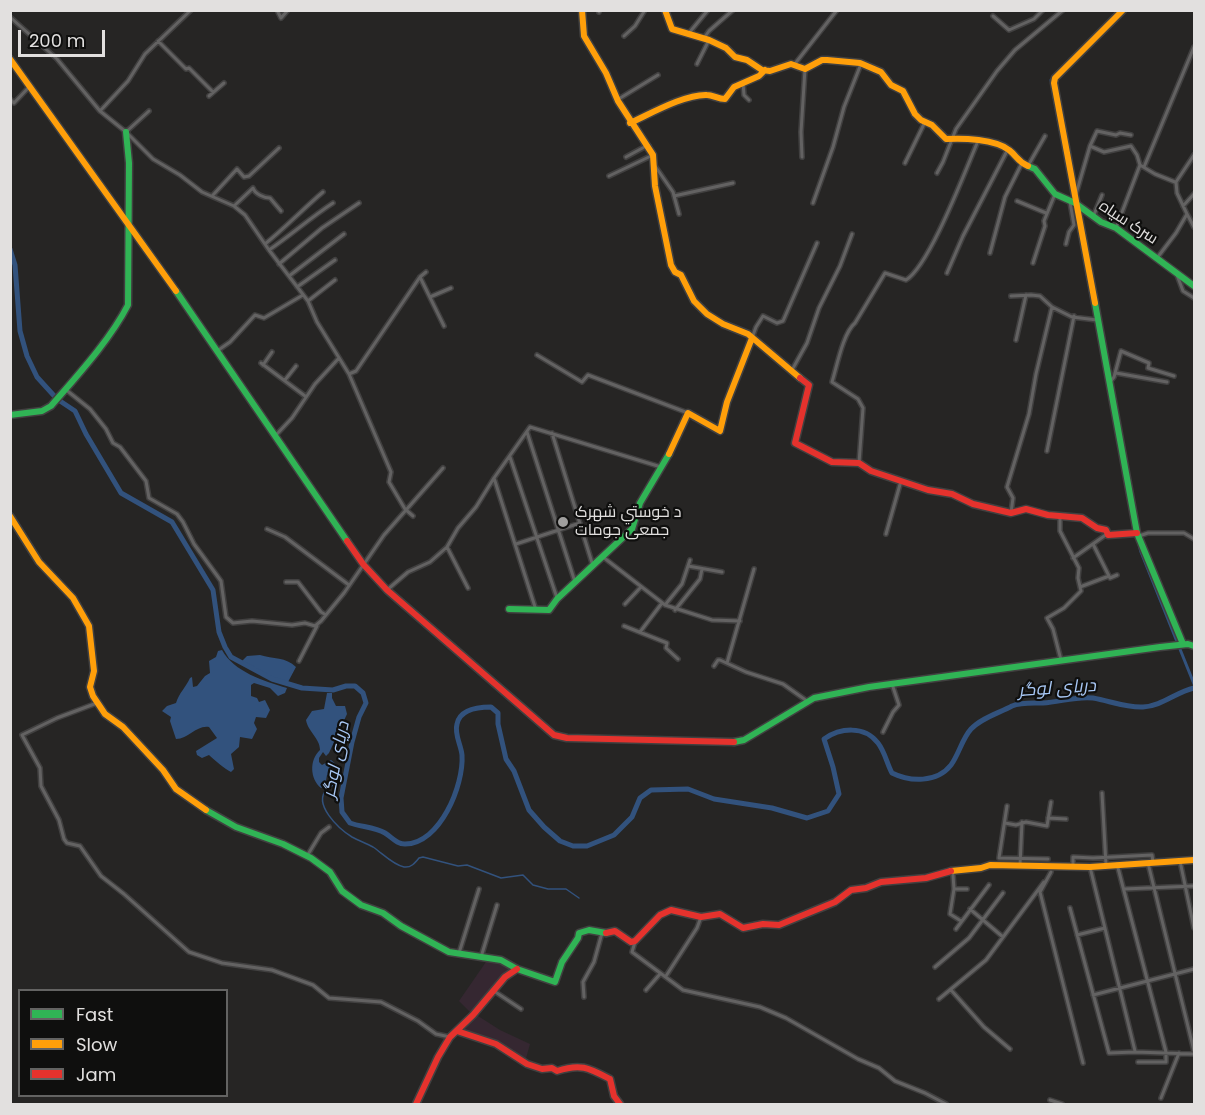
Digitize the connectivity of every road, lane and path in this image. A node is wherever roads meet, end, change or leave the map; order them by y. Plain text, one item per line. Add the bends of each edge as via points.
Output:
1 (191, 10) edge
2 (277, 10) edge
3 (288, 10) edge
4 (582, 10) edge
5 (645, 10) edge
6 (664, 10) edge
7 (708, 10) edge
8 (733, 10) edge
9 (837, 10) edge
10 (1043, 10) edge
11 (1063, 10) edge
12 (1123, 10) edge
13 (993, 16) dead end
14 (10, 17) edge
15 (689, 35) junction
16 (624, 36) dead end
17 (706, 40) junction
18 (158, 41) junction
19 (1194, 47) edge
20 (10, 59) edge
21 (697, 64) dead end
22 (861, 64) junction
23 (794, 65) junction
24 (805, 69) junction
25 (765, 70) junction
26 (658, 75) dead end
27 (743, 82) junction
28 (225, 83) dead end
29 (30, 86) junction
30 (213, 92) junction
31 (209, 96) dead end
32 (620, 98) junction
33 (10, 99) edge
34 (749, 100) dead end
35 (99, 111) junction
36 (149, 111) dead end
37 (632, 122) junction
38 (926, 122) junction
39 (126, 132) junction
40 (1131, 135) dead end
41 (1045, 136) dead end
42 (952, 140) junction
43 (979, 140) junction
44 (648, 145) junction
45 (1090, 146) junction
46 (279, 148) dead end
47 (1008, 149) junction
48 (653, 155) junction
49 (1194, 155) edge
50 (626, 157) dead end
51 (802, 158) dead end
52 (905, 163) dead end
53 (1026, 163) junction
54 (655, 166) junction
55 (1142, 166) junction
56 (937, 173) dead end
57 (609, 176) dead end
58 (1176, 182) junction
59 (733, 183) dead end
60 (323, 192) dead end
61 (1055, 194) junction
62 (1194, 194) edge
63 (213, 195) junction
64 (1102, 195) dead end
65 (674, 196) junction
66 (1017, 201) dead end
67 (1073, 202) junction
68 (333, 203) dead end
69 (358, 203) dead end
70 (813, 203) dead end
71 (234, 206) junction
72 (1183, 206) junction
73 (281, 211) dead end
74 (1046, 213) junction
75 (679, 214) dead end
76 (1187, 214) junction
77 (1093, 217) junction
78 (129, 224) junction
79 (1194, 226) edge
80 (1116, 228) junction
81 (344, 234) dead end
82 (852, 234) dead end
83 (817, 243) dead end
84 (265, 244) junction
85 (1066, 244) dead end
86 (269, 250) junction
87 (990, 253) dead end
88 (1157, 258) junction
89 (334, 260) dead end
90 (1033, 262) dead end
91 (279, 264) junction
92 (426, 272) dead end
93 (948, 273) dead end
94 (1177, 274) junction
95 (289, 276) junction
96 (420, 277) junction
97 (334, 280) dead end
98 (1194, 286) edge
99 (297, 287) junction
100 (450, 288) dead end
101 (303, 295) junction
102 (1026, 295) junction
103 (1011, 296) dead end
104 (430, 297) junction
105 (1194, 298) edge
106 (308, 301) junction
107 (1052, 307) junction
108 (1074, 316) junction
109 (1097, 320) junction
110 (444, 326) dead end
111 (752, 338) junction
112 (1016, 340) dead end
113 (218, 351) junction
114 (272, 352) dead end
115 (537, 355) dead end
116 (339, 358) junction
117 (296, 366) dead end
118 (792, 370) junction
119 (1115, 372) junction
120 (349, 374) junction
121 (1174, 376) dead end
122 (285, 380) junction
123 (1110, 382) junction
124 (1167, 382) dead end
125 (64, 391) junction
126 (306, 396) junction
127 (688, 412) junction
128 (10, 415) edge
129 (527, 432) junction
130 (552, 433) junction
131 (276, 435) junction
132 (1047, 451) dead end
133 (510, 457) junction
134 (859, 463) junction
135 (661, 467) junction
136 (443, 468) dead end
137 (494, 478) junction
138 (901, 481) junction
139 (405, 509) junction
140 (1011, 513) junction
141 (10, 516) edge
142 (413, 516) dead end
143 (1060, 516) junction
144 (579, 524) junction
145 (267, 529) dead end
146 (558, 530) junction
147 (886, 534) dead end
148 (1107, 534) junction
149 (1136, 534) junction
150 (537, 537) junction
151 (1194, 539) edge
152 (1093, 543) junction
153 (516, 544) junction
154 (447, 547) junction
155 (603, 556) junction
156 (1073, 558) junction
157 (690, 560) dead end
158 (363, 564) junction
159 (688, 566) junction
160 (594, 567) junction
161 (702, 569) junction
162 (754, 569) dead end
163 (722, 572) dead end
164 (1117, 575) dead end
165 (1109, 576) junction
166 (286, 582) dead end
167 (576, 582) junction
168 (350, 585) junction
169 (641, 587) junction
170 (1080, 587) junction
171 (468, 588) dead end
172 (387, 590) junction
173 (557, 599) junction
174 (625, 604) dead end
175 (663, 604) junction
176 (509, 609) dead end
177 (536, 610) junction
178 (675, 610) junction
179 (326, 615) junction
180 (321, 621) junction
181 (740, 621) junction
182 (624, 626) dead end
183 (640, 632) junction
184 (1181, 645) junction
185 (1194, 646) edge
186 (678, 659) dead end
187 (299, 661) dead end
188 (1061, 661) junction
189 (727, 663) junction
190 (714, 666) dead end
191 (891, 684) junction
192 (807, 701) junction
193 (97, 703) junction
194 (883, 732) dead end
195 (1102, 793) dead end
196 (1051, 802) dead end
197 (1007, 806) dead end
198 (1048, 818) junction
199 (1066, 819) dead end
200 (1022, 822) junction
201 (1005, 823) junction
202 (328, 827) dead end
203 (307, 856) junction
204 (1048, 859) dead end
205 (1194, 860) edge
206 (1180, 861) junction
207 (1020, 862) junction
208 (1106, 862) junction
209 (1150, 863) junction
210 (1117, 864) junction
211 (1073, 866) junction
212 (1090, 867) junction
213 (1053, 869) junction
214 (953, 875) dead end
215 (988, 885) dead end
216 (1184, 886) junction
217 (1194, 886) edge
218 (1154, 887) junction
219 (479, 889) dead end
220 (954, 889) junction
221 (967, 889) dead end
222 (1124, 889) junction
223 (1004, 893) dead end
224 (497, 905) dead end
225 (1070, 908) dead end
226 (970, 909) junction
227 (701, 917) junction
228 (983, 920) junction
229 (961, 921) junction
230 (956, 928) dead end
231 (1105, 928) junction
232 (1194, 928) edge
233 (602, 933) junction
234 (1077, 935) junction
235 (1003, 937) junction
236 (635, 941) junction
237 (459, 953) junction
238 (481, 957) junction
239 (935, 967) dead end
240 (517, 969) junction
241 (1194, 969) edge
242 (660, 974) junction
243 (1175, 974) junction
244 (666, 976) junction
245 (1148, 981) junction
246 (1120, 988) junction
247 (646, 990) dead end
248 (951, 990) junction
249 (494, 991) junction
250 (1093, 995) junction
251 (584, 997) dead end
252 (939, 999) dead end
253 (521, 1008) dead end
254 (457, 1031) junction
255 (450, 1037) junction
256 (1010, 1049) dead end
257 (1135, 1052) junction
258 (1166, 1052) junction
259 (1194, 1052) edge
260 (1179, 1053) junction
261 (1138, 1062) dead end
262 (1083, 1063) dead end
263 (1161, 1098) dead end
264 (1050, 1100) dead end
265 (416, 1104) edge
266 (620, 1104) edge
267 (946, 1104) edge
268 (1062, 1104) edge

1 - 18 street
2 - 3 street via 280,18
4 - 32 street via 584,36
5 - 16 street
6 - 15 street via 672,30
7 - 15 street
8 - 17 street via 709,31
9 - 23 street
10 - 13 street via 1009,30
11 - 42 street via 1003,64
12 - 67 street via 1055,78
14 - 35 street via 57,59
15 - 17 street
17 - 21 street
17 - 25 street
18 - 30 street
18 - 35 street
19 - 55 street
20 - 29 street
22 - 24 street via 824,60
22 - 38 street via 881,72 891,85 903,91 915,114
22 - 70 street
23 - 24 street
23 - 25 street
24 - 51 street
25 - 27 street
26 - 32 street
27 - 34 street via 744,95
27 - 37 street via 725,99 707,95
28 - 30 street
29 - 33 street via 14,103
29 - 78 street
30 - 31 street
32 - 37 street
35 - 39 street
36 - 39 street
37 - 44 street
38 - 42 street
38 - 52 street
39 - 63 street via 153,159 202,192
39 - 78 street
40 - 45 street via 1097,131
41 - 53 street
42 - 43 street
42 - 56 street
43 - 47 street
43 - 134 street via 926,258 906,280 885,273 843,346 832,382 858,399 863,408
44 - 48 street
44 - 50 street
45 - 55 street via 1104,152 1131,146
45 - 67 street
46 - 63 street via 249,176 244,177 237,169
47 - 53 street
47 - 93 street
48 - 54 street
48 - 57 street
49 - 58 street
53 - 61 street
53 - 87 street via 1005,197
54 - 65 street
54 - 111 street via 655,186 671,265 700,310
55 - 58 street
55 - 80 street
58 - 72 street
59 - 65 street
60 - 84 street
61 - 67 street, سرک سیاه
61 - 74 street
62 - 72 street
63 - 71 street
64 - 77 street
65 - 75 street
66 - 74 street
67 - 77 street, سرک سیاه
67 - 85 street via 1074,225
67 - 109 street
68 - 86 street
69 - 91 street
71 - 73 street via 253,188 270,198
71 - 84 street
72 - 76 street
74 - 90 street
76 - 79 street
76 - 88 street
77 - 80 street, سرک سیاه
78 - 113 street
78 - 125 street via 128,305 94,356
80 - 88 street, سرک سیاه
81 - 95 street
82 - 118 street
83 - 111 street via 783,321 777,323 763,316
84 - 86 street
86 - 91 street
88 - 94 street, سرک سیاه
89 - 99 street
91 - 95 street
92 - 96 street
94 - 98 street, سرک سیاه
94 - 105 street via 1184,291
95 - 99 street
96 - 104 street
96 - 120 street via 356,371
97 - 106 street
99 - 101 street
100 - 104 street
101 - 106 street
101 - 113 street via 264,318 255,315
102 - 103 street
102 - 107 street via 1040,296
102 - 112 street
104 - 110 street
106 - 116 street
107 - 108 street
107 - 140 street via 1029,414 1007,487 1013,498
108 - 109 street
108 - 132 street
109 - 123 street
111 - 118 street
111 - 127 street via 720,431
113 - 131 street
114 - 122 street via 262,364
115 - 127 street via 582,382 588,375
116 - 120 street
116 - 126 street
117 - 122 street
118 - 134 street via 809,385 795,443 832,462
119 - 121 street via 1121,351 1149,363 1148,368
119 - 123 street
119 - 124 street
120 - 139 street via 391,472 389,482
122 - 126 street
123 - 149 street
125 - 128 street via 42,411
125 - 180 street via 90,409 106,429 146,481 149,498 177,514 183,522 221,581 226,617 233,623 291,626 315,626
126 - 131 street
127 - 135 street
129 - 130 street via 532,427
129 - 133 street
129 - 146 street
130 - 135 street
130 - 144 street
131 - 158 street
133 - 137 street
133 - 150 street
134 - 138 street
135 - 155 street via 640,503 632,529
136 - 139 street
137 - 153 street
137 - 154 street
138 - 140 street
138 - 147 street
139 - 142 street
139 - 158 street
140 - 143 street via 1026,509
141 - 193 street via 39,562 74,598 89,626 94,671 90,691
143 - 148 street via 1082,518
143 - 156 street via 1060,531
144 - 146 street
144 - 160 street
145 - 168 street via 285,537
146 - 150 street
146 - 167 street
148 - 149 street
148 - 152 street
149 - 151 street via 1184,533
149 - 184 street
150 - 153 street
150 - 173 street
152 - 156 street
152 - 165 street
153 - 177 street
154 - 171 street
154 - 172 street
155 - 160 street
155 - 169 street
156 - 170 street via 1079,568
157 - 159 street
158 - 168 street
158 - 172 street
159 - 161 street
159 - 175 street via 682,584
160 - 167 street
161 - 163 street
161 - 178 street via 700,579
162 - 181 street
164 - 165 street
165 - 170 street
166 - 179 street via 298,582
167 - 173 street
168 - 179 street
169 - 174 street
169 - 175 street
170 - 188 street via 1072,602 1047,618
172 - 192 street via 549,732 560,737 737,742
173 - 177 street via 549,610
175 - 178 street
175 - 183 street
176 - 177 street
178 - 181 street via 712,620
179 - 180 street
180 - 187 street
181 - 189 street
182 - 183 street
183 - 186 street via 667,643 666,648
184 - 185 street
184 - 188 street
188 - 191 street
189 - 190 street via 719,660
189 - 192 street via 783,684
191 - 192 street
191 - 194 street via 899,705
193 - 203 street via 163,770 176,789 236,827
193 - 255 street via 22,735 40,768 40,786 59,820 64,840 80,846 101,876 189,952 222,963 272,970 313,985 329,998 381,1002 436,1034
195 - 208 street
196 - 198 street
197 - 201 street
198 - 199 street
198 - 200 street via 1047,826
200 - 201 street
200 - 207 street
201 - 207 street via 999,858
202 - 203 street
203 - 237 street via 326,868 346,894 361,905 383,913 449,952
204 - 207 street
205 - 206 street
206 - 209 street
206 - 216 street
207 - 213 street
207 - 227 street via 881,882 851,890 835,902 779,925 743,928 720,914
208 - 209 street via 1152,855
208 - 210 street
208 - 211 street via 1073,857
208 - 212 street
209 - 210 street
209 - 218 street
210 - 222 street
211 - 212 street
211 - 213 street
212 - 231 street
213 - 235 street
213 - 262 street via 1040,892
214 - 220 street
215 - 226 street
216 - 217 street
216 - 218 street
216 - 232 street
218 - 222 street
218 - 243 street
219 - 237 street
220 - 221 street
220 - 229 street via 950,914
222 - 245 street
223 - 228 street
224 - 238 street
225 - 234 street
226 - 228 street
226 - 229 street
227 - 236 street via 668,911
227 - 244 street
228 - 235 street
228 - 239 street via 969,938
229 - 230 street
231 - 234 street
231 - 246 street
233 - 236 street via 615,931
233 - 240 street via 588,928 579,933 562,962 556,982
233 - 251 street via 594,962 583,982
234 - 250 street
235 - 248 street via 986,960
236 - 242 street via 632,952
237 - 238 street
238 - 240 street via 506,961
240 - 249 street
241 - 243 street
242 - 244 street
242 - 247 street
243 - 245 street
243 - 259 street
244 - 267 street via 683,990 760,1007 786,1018 879,1068 895,1082
245 - 246 street
245 - 258 street
246 - 250 street
246 - 257 street
248 - 252 street
248 - 256 street
249 - 253 street
249 - 254 street
250 - 257 street via 1109,1053
254 - 255 street
254 - 266 street via 495,1044 527,1064 546,1070 588,1067 610,1079
255 - 265 street
257 - 258 street
258 - 260 street
258 - 261 street via 1166,1062
259 - 260 street
260 - 263 street
264 - 268 street

